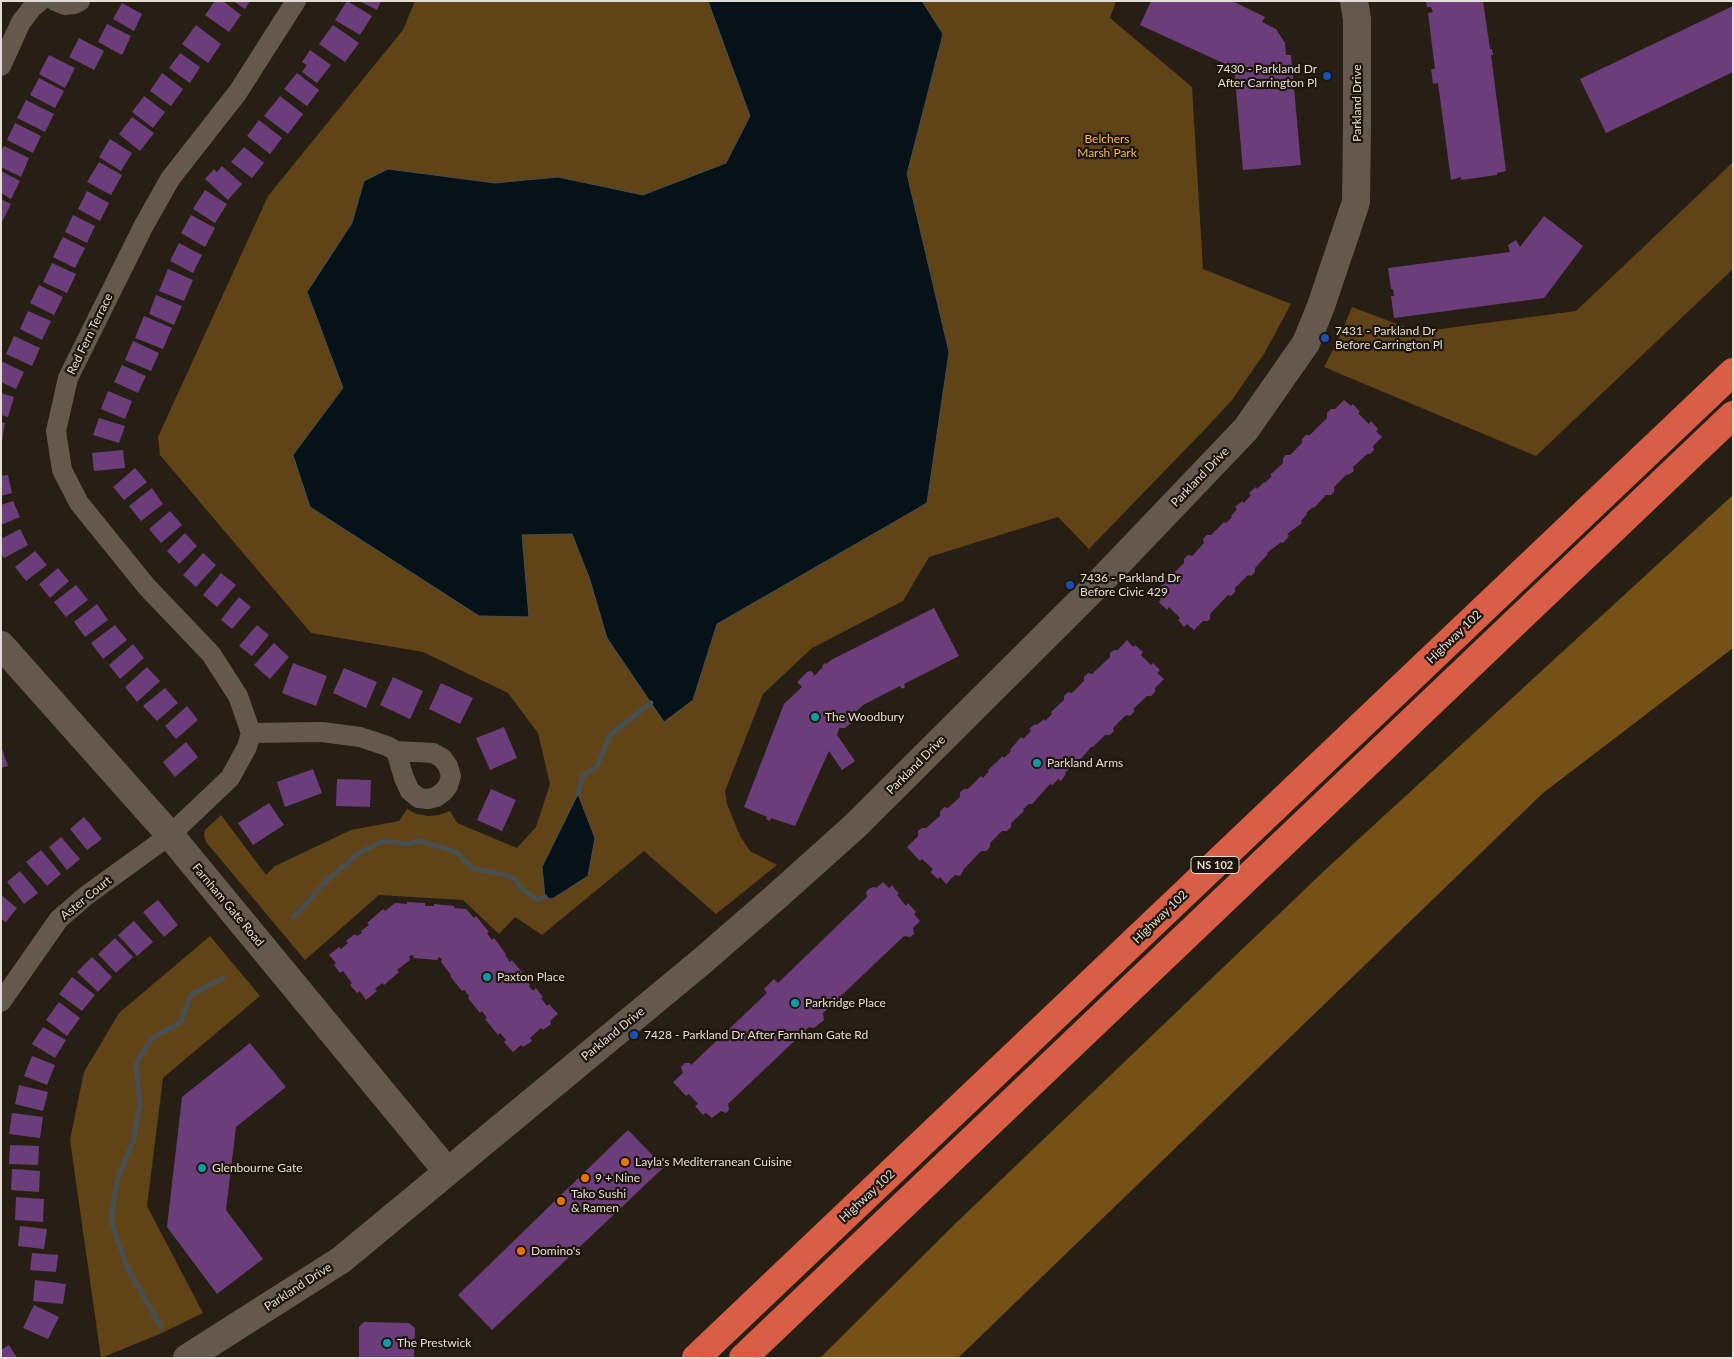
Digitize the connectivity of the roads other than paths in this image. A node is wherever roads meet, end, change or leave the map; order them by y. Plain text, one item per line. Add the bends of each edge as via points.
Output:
1 (40, 1) edge
2 (55, 1) edge
3 (80, 1) edge
4 (296, 1) edge
5 (1354, 1) edge
6 (1, 66) edge
7 (1733, 372) edge
8 (1733, 415) edge
9 (1, 645) edge
10 (251, 733) junction
11 (396, 751) dead end
12 (170, 835) junction
13 (1, 1002) edge
14 (448, 1171) junction
15 (193, 1354) edge
16 (172, 1358) edge
17 (696, 1358) edge
18 (743, 1358) edge

1 - 6 street via 21,22
2 - 3 street via 65,5
4 - 10 street, Red Fern Terrace via 238,92 170,179 143,227 68,378 56,431 62,470 79,503 147,586 211,654 238,696
5 - 14 street, Parkland Drive via 1357,27 1356,202 1306,344 1246,429 1099,583 837,844 701,962
7 - 17 highway, Highway 102 / NS 102
8 - 18 highway, NS 102
9 - 12 street, Farnham Gate Road
10 - 11 street via 322,732 360,737
10 - 12 street via 230,778
12 - 13 street, Aster Court via 59,919
12 - 14 street, Farnham Gate Road
14 - 15 street, Parkland Drive via 341,1260
15 - 16 street, Parkland Drive

